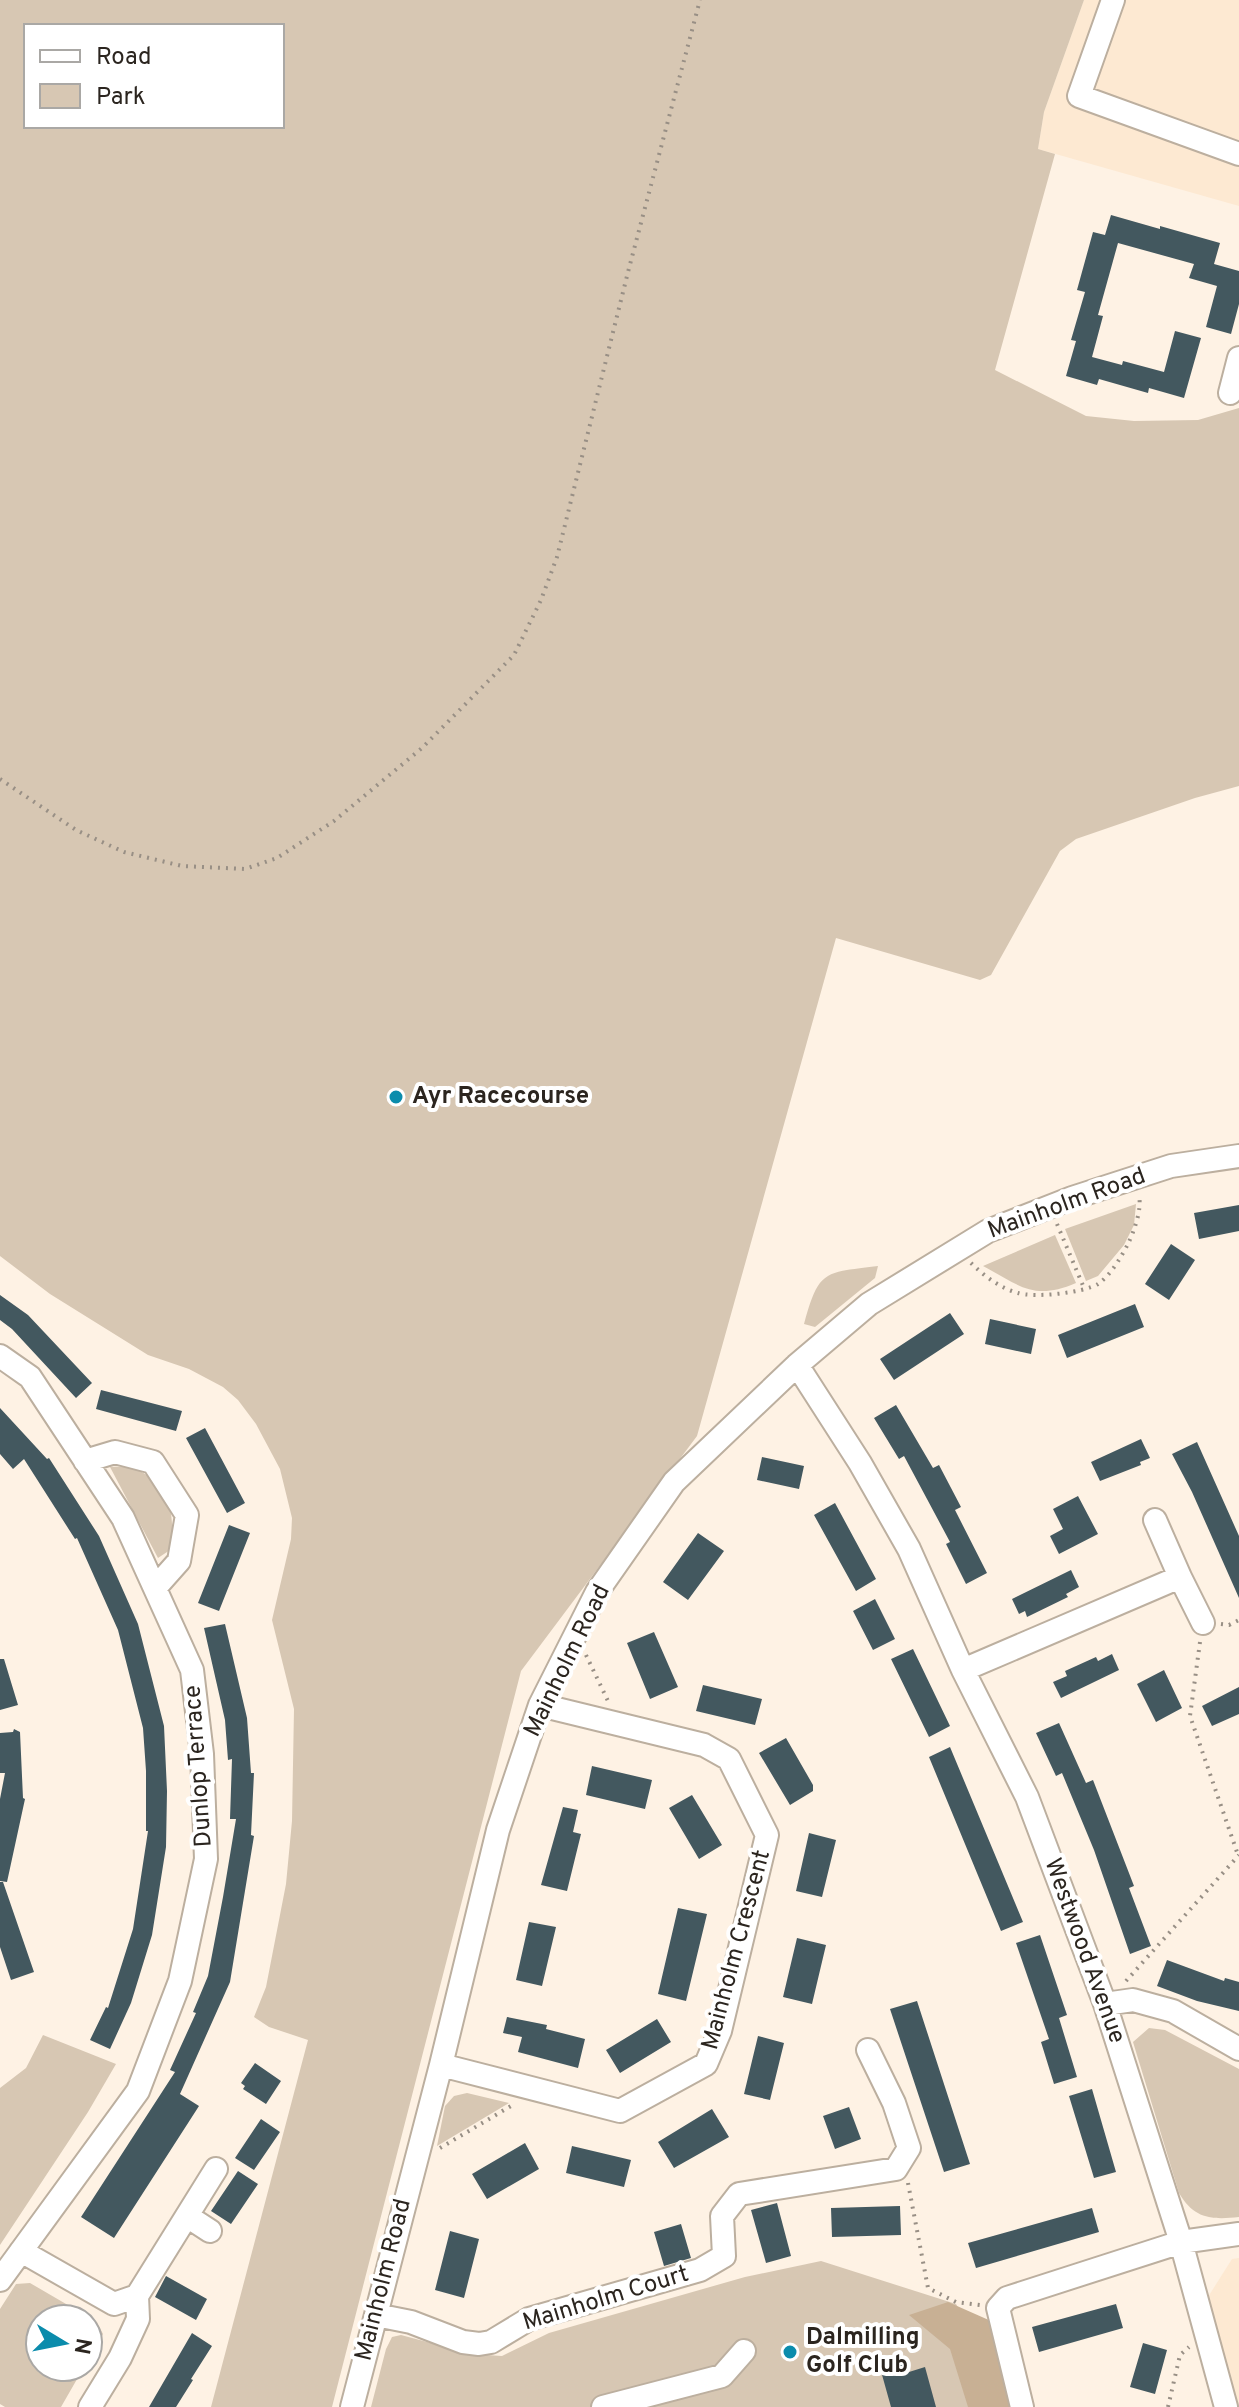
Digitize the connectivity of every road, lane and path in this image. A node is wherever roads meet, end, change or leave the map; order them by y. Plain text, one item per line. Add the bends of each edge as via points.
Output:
1 (700, 0) edge
2 (1113, 0) edge
3 (1239, 154) edge
4 (1239, 358) edge
5 (1230, 393) dead end
6 (0, 779) edge
7 (1239, 1156) edge
8 (1133, 1178) junction
9 (1050, 1207) junction
10 (958, 1250) junction
11 (1084, 1288) junction
12 (0, 1356) edge
13 (797, 1365) junction
14 (85, 1461) junction
15 (1155, 1520) dead end
16 (1180, 1577) junction
17 (155, 1588) junction
18 (1239, 1620) edge
19 (1203, 1623) junction
20 (570, 1647) junction
21 (963, 1670) junction
22 (540, 1705) junction
23 (612, 1723) junction
24 (1238, 1855) edge
25 (1105, 2004) junction
26 (1239, 2049) edge
27 (868, 2050) dead end
28 (441, 2065) junction
29 (520, 2085) junction
30 (418, 2149) junction
31 (216, 2169) dead end
32 (896, 2169) junction
33 (187, 2216) junction
34 (210, 2231) dead end
35 (1239, 2234) edge
36 (1181, 2242) junction
37 (21, 2251) junction
38 (0, 2280) edge
39 (137, 2296) junction
40 (998, 2308) junction
41 (376, 2315) junction
42 (1206, 2333) junction
43 (744, 2351) dead end
44 (90, 2407) edge
45 (352, 2407) edge
46 (603, 2407) edge
47 (1022, 2407) edge
48 (1168, 2407) edge
49 (1226, 2407) edge

1 - 6 path via 557,557 514,655 422,748 334,821 277,858 245,869 182,866 124,852 76,830
2 - 3 street via 1079,96
4 - 5 street
7 - 8 street, Mainholm Road via 1171,1166
8 - 9 street, Mainholm Road
8 - 11 path via 1140,1202 1133,1234 1119,1260 1097,1284
9 - 10 street, Mainholm Road via 988,1231
9 - 11 path
10 - 11 path via 984,1277 1019,1294 1066,1294
10 - 13 street, Mainholm Road via 869,1304
12 - 14 street, Dunlop Terrace via 30,1377
13 - 20 street, Mainholm Road via 674,1482 597,1592
13 - 21 street, Westwood Avenue via 909,1549
14 - 17 street, Dunlop Terrace via 123,1518
14 - 17 street via 115,1452 153,1462 187,1515 179,1561
15 - 16 street
16 - 19 street
16 - 21 street
17 - 37 street, Dunlop Terrace via 192,1670 206,1859 180,1981 138,2091
18 - 19 path via 1229,1625
19 - 24 path via 1190,1716
20 - 22 street, Mainholm Road
20 - 23 path via 586,1654 614,1715
21 - 25 street, Westwood Avenue via 1027,1797
22 - 23 street, Mainholm Crescent
22 - 28 street, Mainholm Road via 498,1830
23 - 29 street, Mainholm Crescent via 704,1745 729,1759 767,1835 720,2031 706,2064 620,2111
24 - 25 path
25 - 26 street via 1133,2000 1173,2011
25 - 36 street, Westwood Avenue
27 - 32 street via 909,2148
28 - 29 street, Mainholm Crescent
28 - 30 street, Mainholm Road
29 - 30 path via 512,2105 435,2151
30 - 41 street, Mainholm Road
31 - 33 street
32 - 40 path via 907,2182 928,2288 956,2302
32 - 41 street, Mainholm Court via 739,2194 722,2216 724,2256 700,2270 529,2319 491,2342 463,2342
33 - 34 street
33 - 39 street
35 - 36 street
36 - 40 street via 1007,2298
36 - 42 street, Westwood Avenue
37 - 38 street, Dunlop Terrace
37 - 39 street via 114,2304
39 - 44 street via 138,2319
40 - 47 street
41 - 45 street, Mainholm Road
42 - 48 path via 1180,2355
42 - 49 street, Westwood Avenue
43 - 46 street via 722,2376

